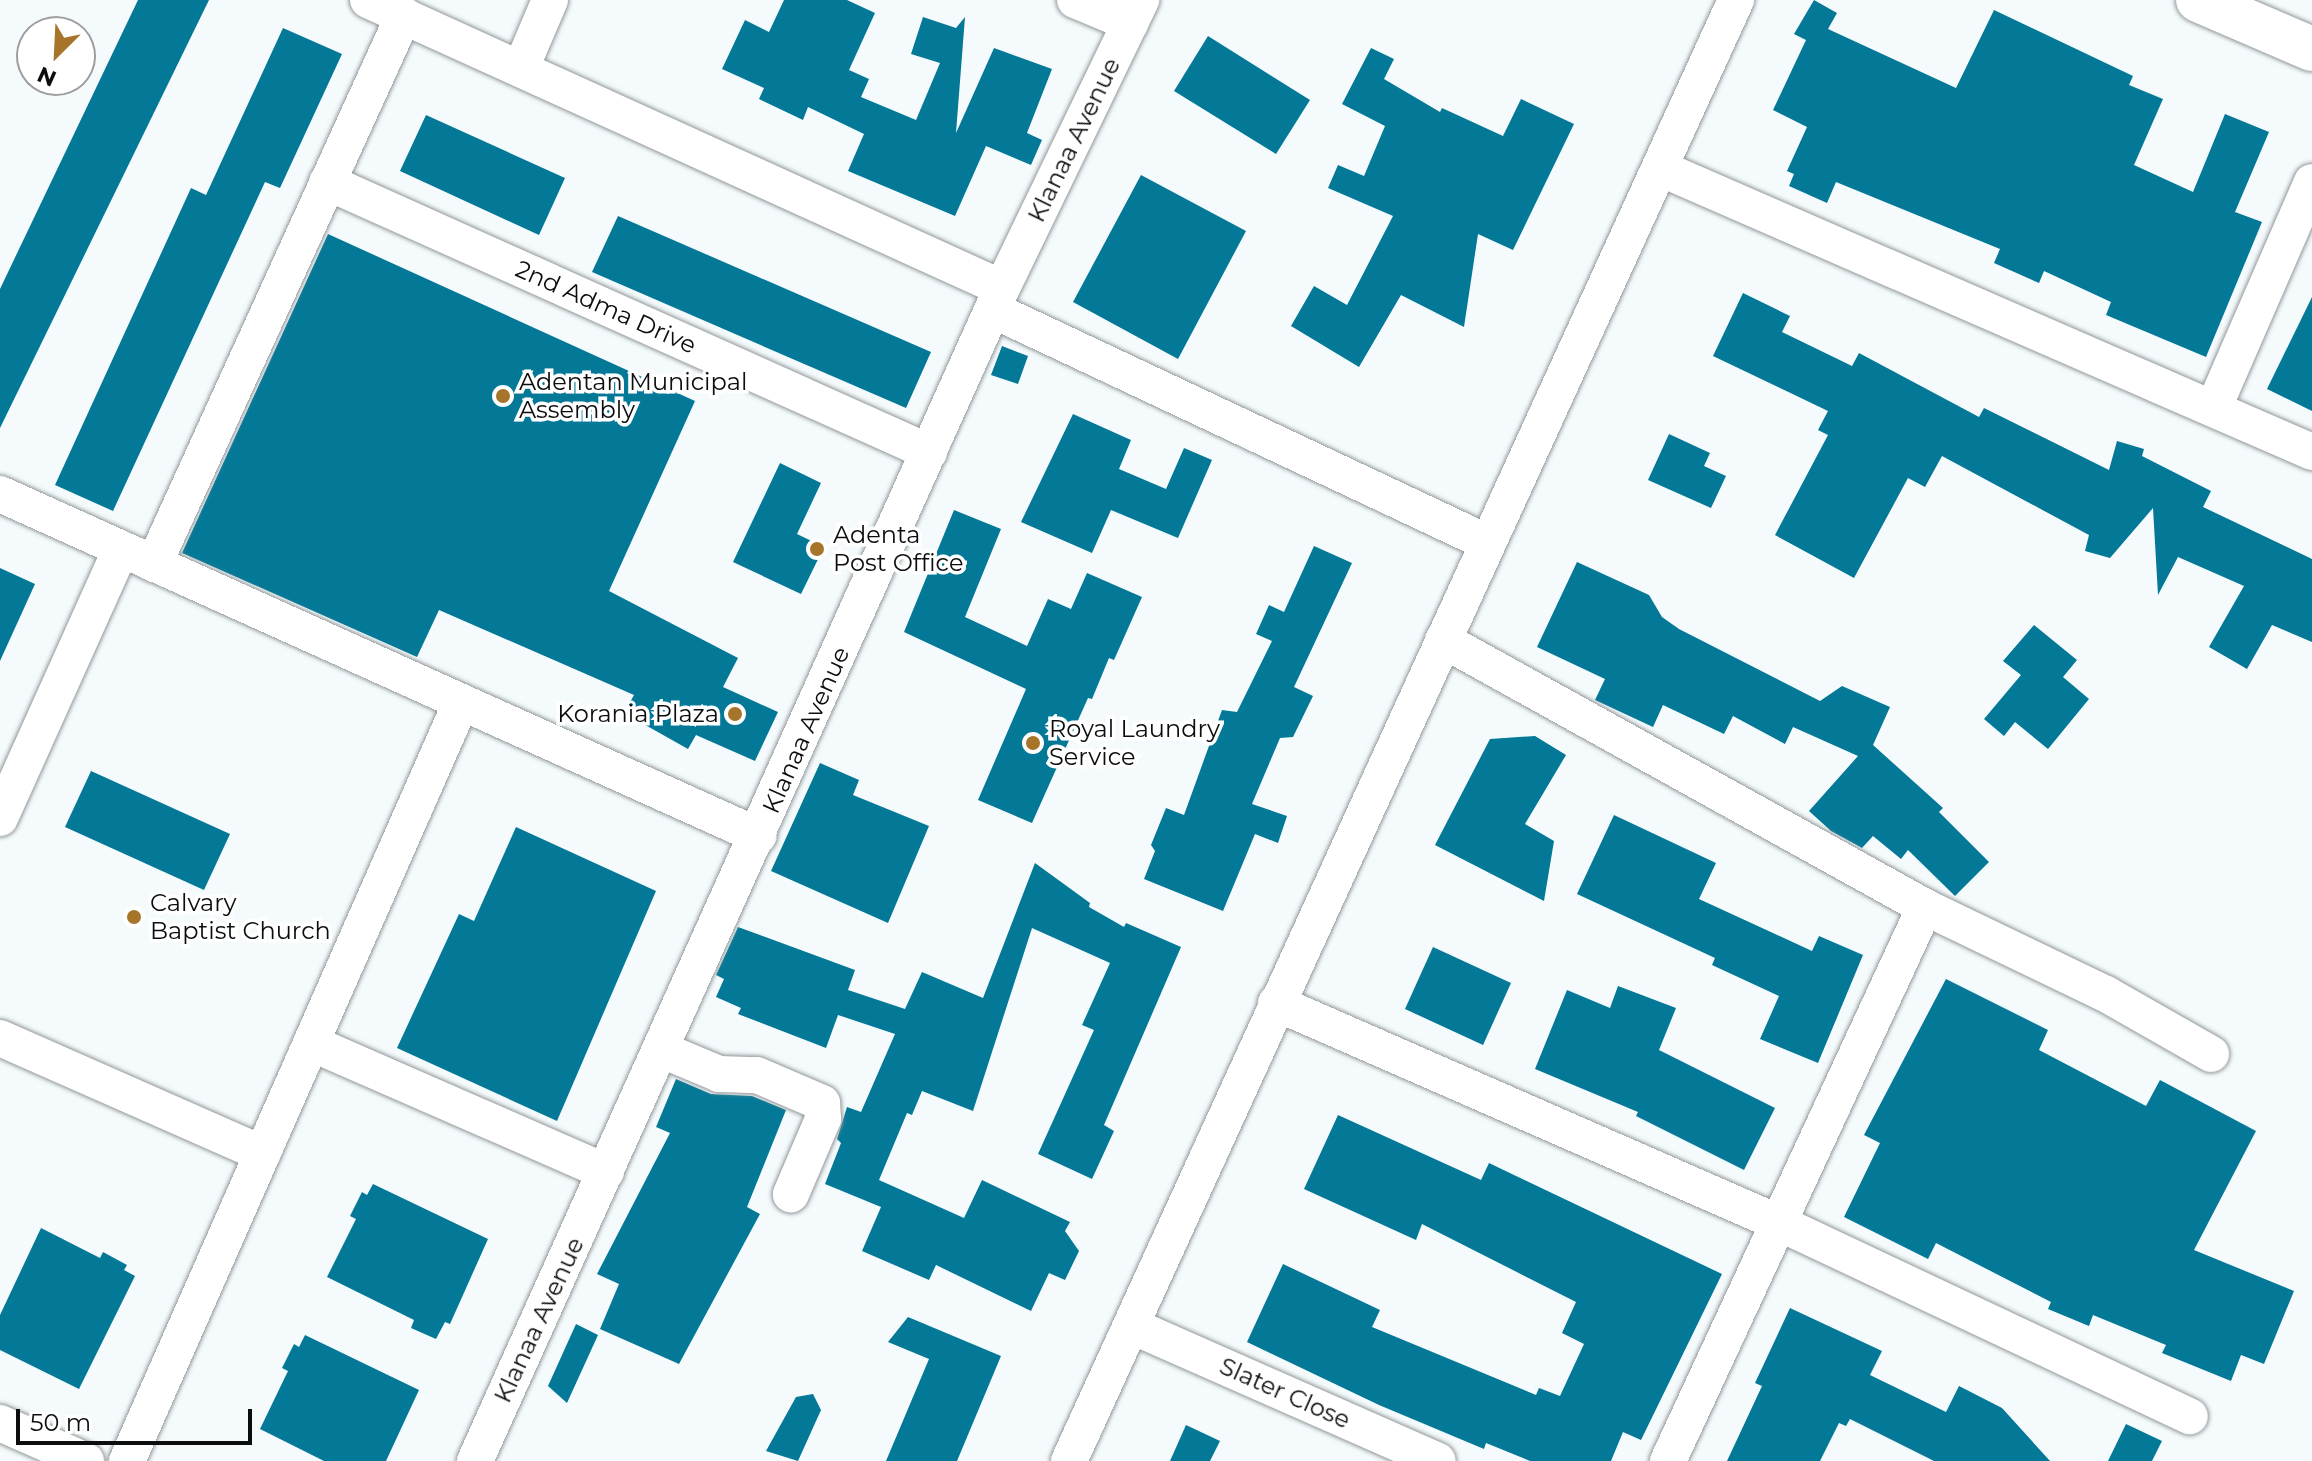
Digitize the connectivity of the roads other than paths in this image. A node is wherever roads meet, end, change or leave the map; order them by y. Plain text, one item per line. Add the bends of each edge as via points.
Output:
1 (368, 0) edge
2 (550, 0) edge
3 (1075, 0) edge
4 (1736, 0) edge
5 (2198, 0) edge
6 (1135, 12) edge
7 (404, 15) junction
8 (2312, 49) edge
9 (521, 68) junction
10 (1662, 169) junction
11 (327, 182) junction
12 (2312, 182) edge
13 (998, 299) junction
14 (2214, 407) junction
15 (929, 452) junction
16 (2312, 452) edge
17 (0, 494) edge
18 (1486, 542) junction
19 (121, 549) junction
20 (154, 564) junction
21 (1443, 640) junction
22 (460, 705) junction
23 (0, 818) edge
24 (759, 836) junction
25 (1925, 907) junction
26 (1276, 1003) junction
27 (0, 1038) edge
28 (311, 1043) junction
29 (662, 1050) junction
30 (2211, 1054) dead end
31 (263, 1154) junction
32 (606, 1172) junction
33 (791, 1194) dead end
34 (1779, 1223) junction
35 (1132, 1326) junction
36 (2190, 1416) dead end
37 (0, 1423) edge
38 (86, 1461) edge
39 (127, 1461) edge
40 (475, 1461) edge
41 (1069, 1461) edge
42 (1438, 1461) edge
43 (1668, 1461) edge

1 - 7 street
2 - 9 street
3 - 6 street
4 - 10 street
5 - 8 street
6 - 13 street, Klanaa Avenue
7 - 9 street
7 - 11 street
9 - 13 street
10 - 14 street
10 - 18 street
11 - 15 street, 2nd Adma Drive
11 - 20 street
12 - 14 street
13 - 15 street, Klanaa Avenue
13 - 18 street
14 - 16 street
15 - 24 street, Klanaa Avenue
17 - 19 street
18 - 21 street
19 - 20 street
19 - 23 street
20 - 22 street
21 - 25 street
21 - 26 street
22 - 24 street
22 - 28 street
24 - 29 street, Klanaa Avenue
25 - 30 street via 2106,994
25 - 34 street
26 - 34 street
26 - 35 street
27 - 31 street
28 - 31 street
28 - 32 street
29 - 32 street, Klanaa Avenue
29 - 33 street via 719,1074 757,1075 822,1103 823,1119
31 - 39 street
32 - 40 street, Klanaa Avenue
34 - 36 street
34 - 43 street
35 - 41 street
35 - 42 street, Slater Close
37 - 38 street

